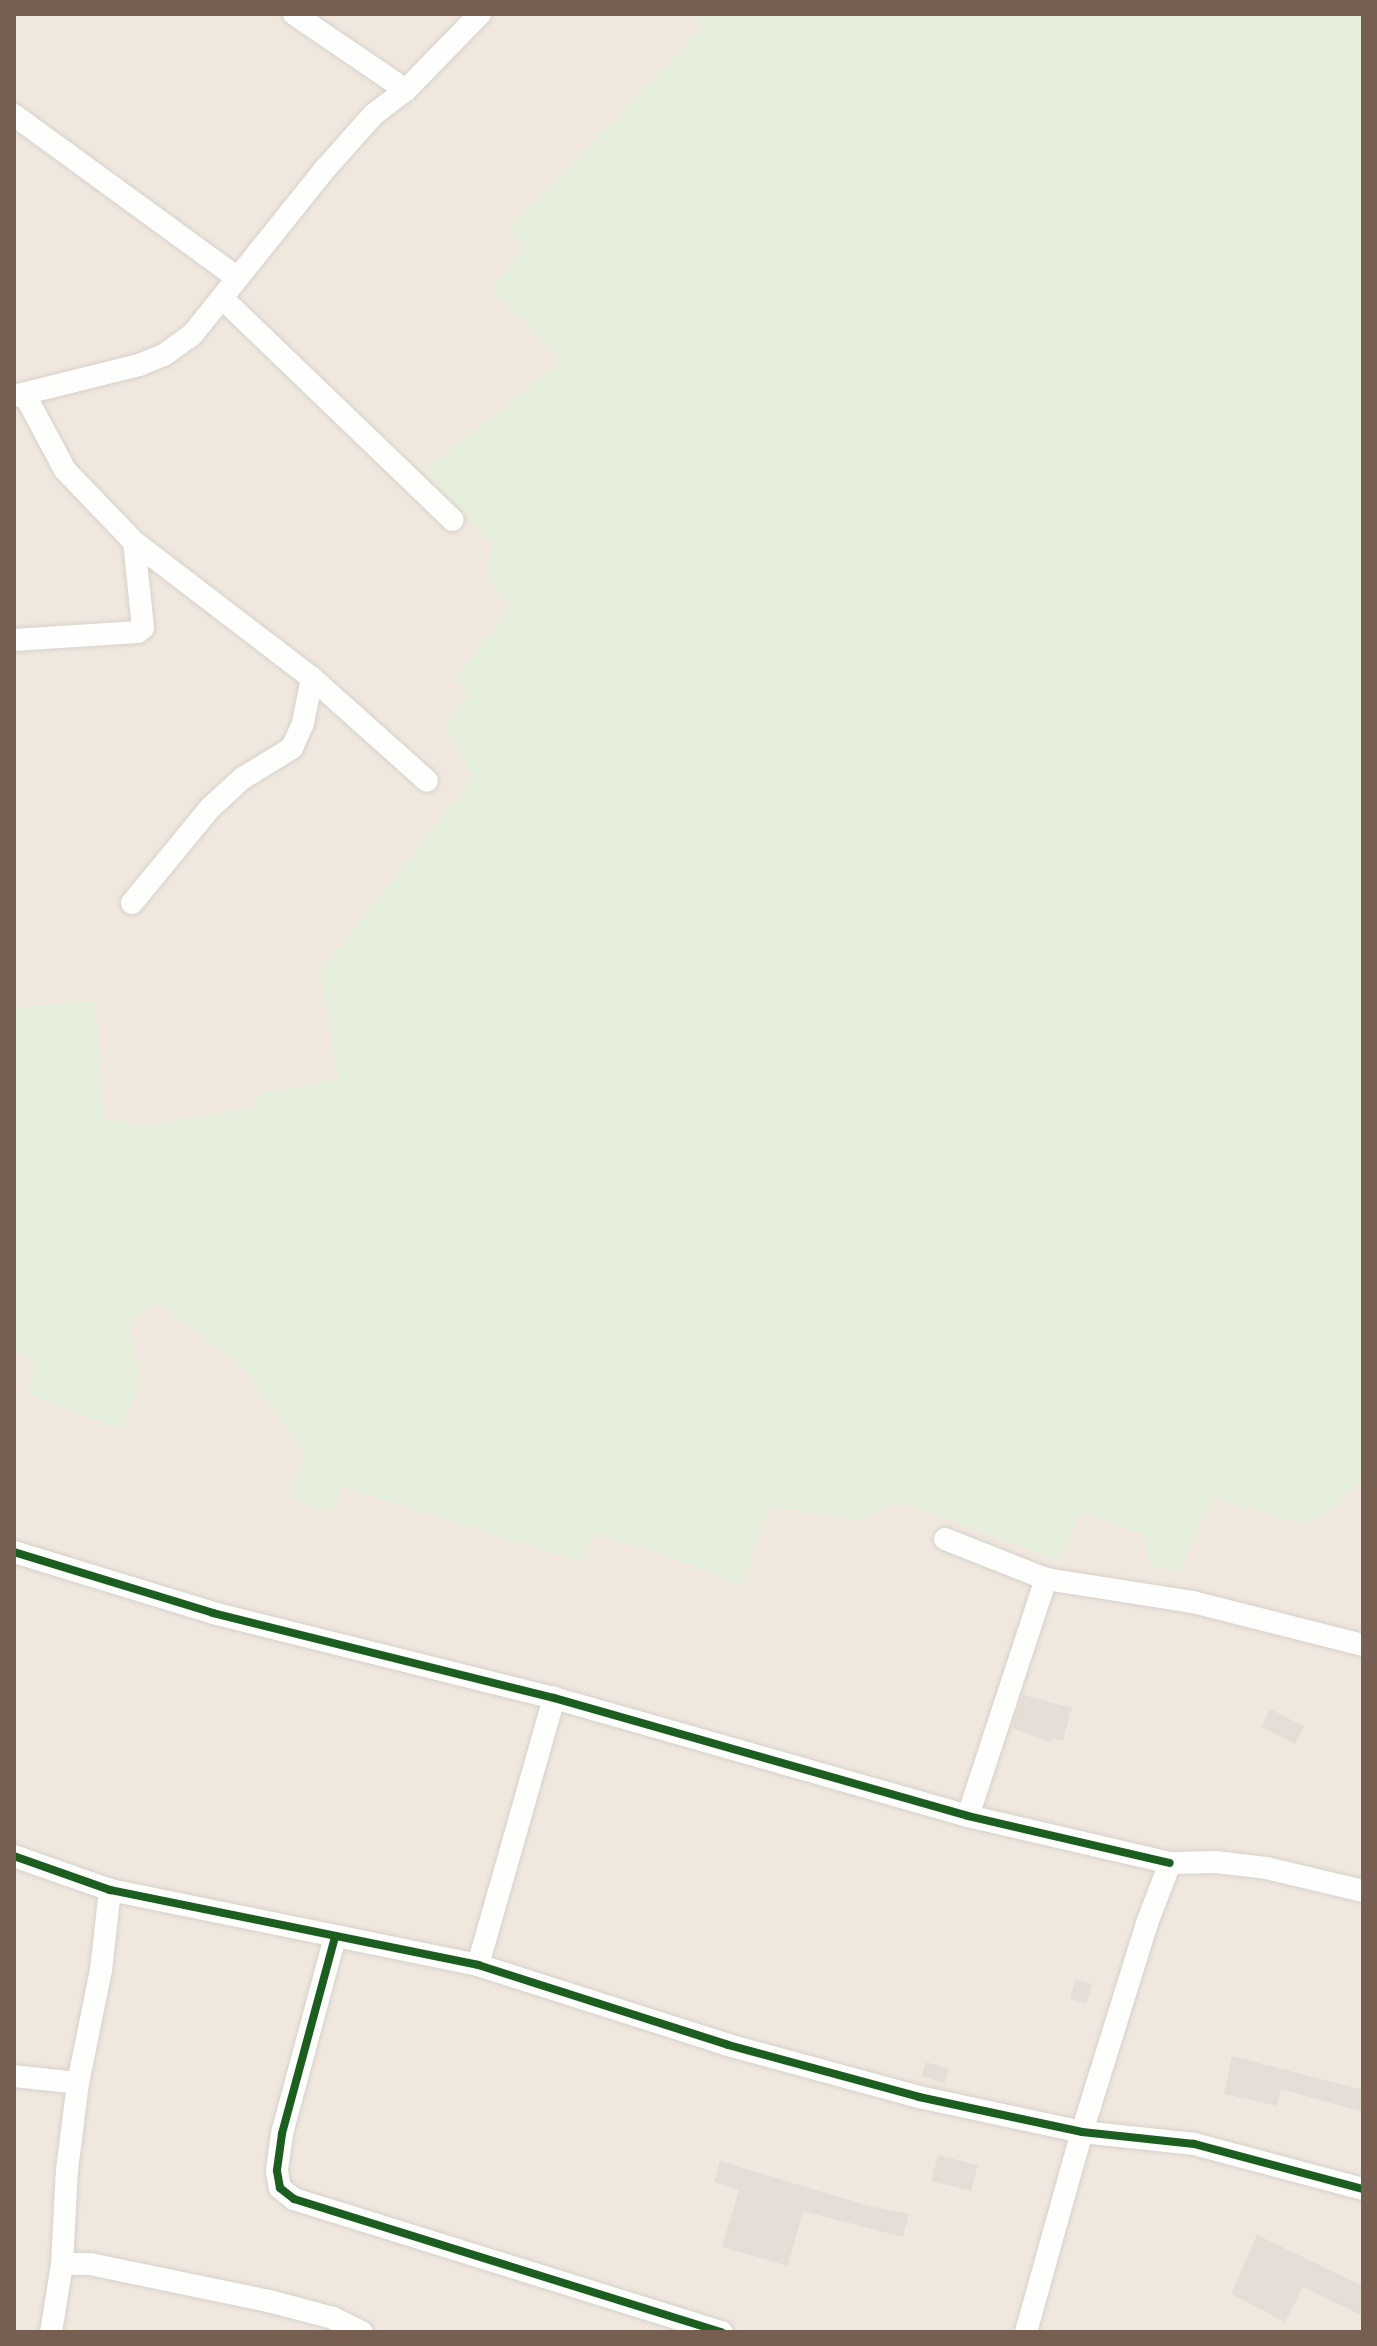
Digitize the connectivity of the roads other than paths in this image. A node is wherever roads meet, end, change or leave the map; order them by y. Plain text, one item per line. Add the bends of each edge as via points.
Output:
1 (294, 14) edge
2 (480, 14) edge
3 (406, 90) junction
4 (14, 115) edge
5 (236, 277) junction
6 (222, 298) junction
7 (20, 396) edge
8 (453, 520) dead end
9 (134, 542) junction
10 (14, 640) edge
11 (312, 678) junction
12 (427, 781) dead end
13 (132, 903) dead end
14 (945, 1539) dead end
15 (14, 1552) edge
16 (1046, 1579) junction
17 (1363, 1645) edge
18 (554, 1698) junction
19 (968, 1816) junction
20 (14, 1856) edge
21 (1170, 1863) junction
22 (110, 1890) junction
23 (1363, 1891) edge
24 (335, 1937) junction
25 (478, 1965) junction
26 (14, 2076) edge
27 (78, 2083) junction
28 (1082, 2132) junction
29 (1363, 2189) edge
30 (62, 2264) junction
31 (51, 2332) edge
32 (362, 2332) edge
33 (722, 2332) edge
34 (1026, 2332) edge

1 - 3 street
2 - 3 street
3 - 5 street via 374,114
4 - 5 street
5 - 6 street
6 - 7 street via 192,335 164,355
6 - 8 street
7 - 9 street via 65,470
9 - 10 street via 145,623 138,632
9 - 11 street
11 - 12 street
11 - 13 street via 292,748 243,778 210,808
14 - 16 street
15 - 18 street via 213,1613
16 - 17 street via 1193,1602
16 - 19 street
18 - 19 street
18 - 25 street
19 - 21 street
20 - 22 street
21 - 23 street via 1266,1868
21 - 28 street
22 - 24 street
22 - 27 street via 101,1970
24 - 25 street
24 - 33 street via 282,2134 280,2188 294,2199
25 - 28 street via 728,2045 919,2097
26 - 27 street
27 - 30 street
28 - 29 street via 1194,2144
28 - 34 street
30 - 31 street
30 - 32 street via 90,2264 269,2301 333,2318

